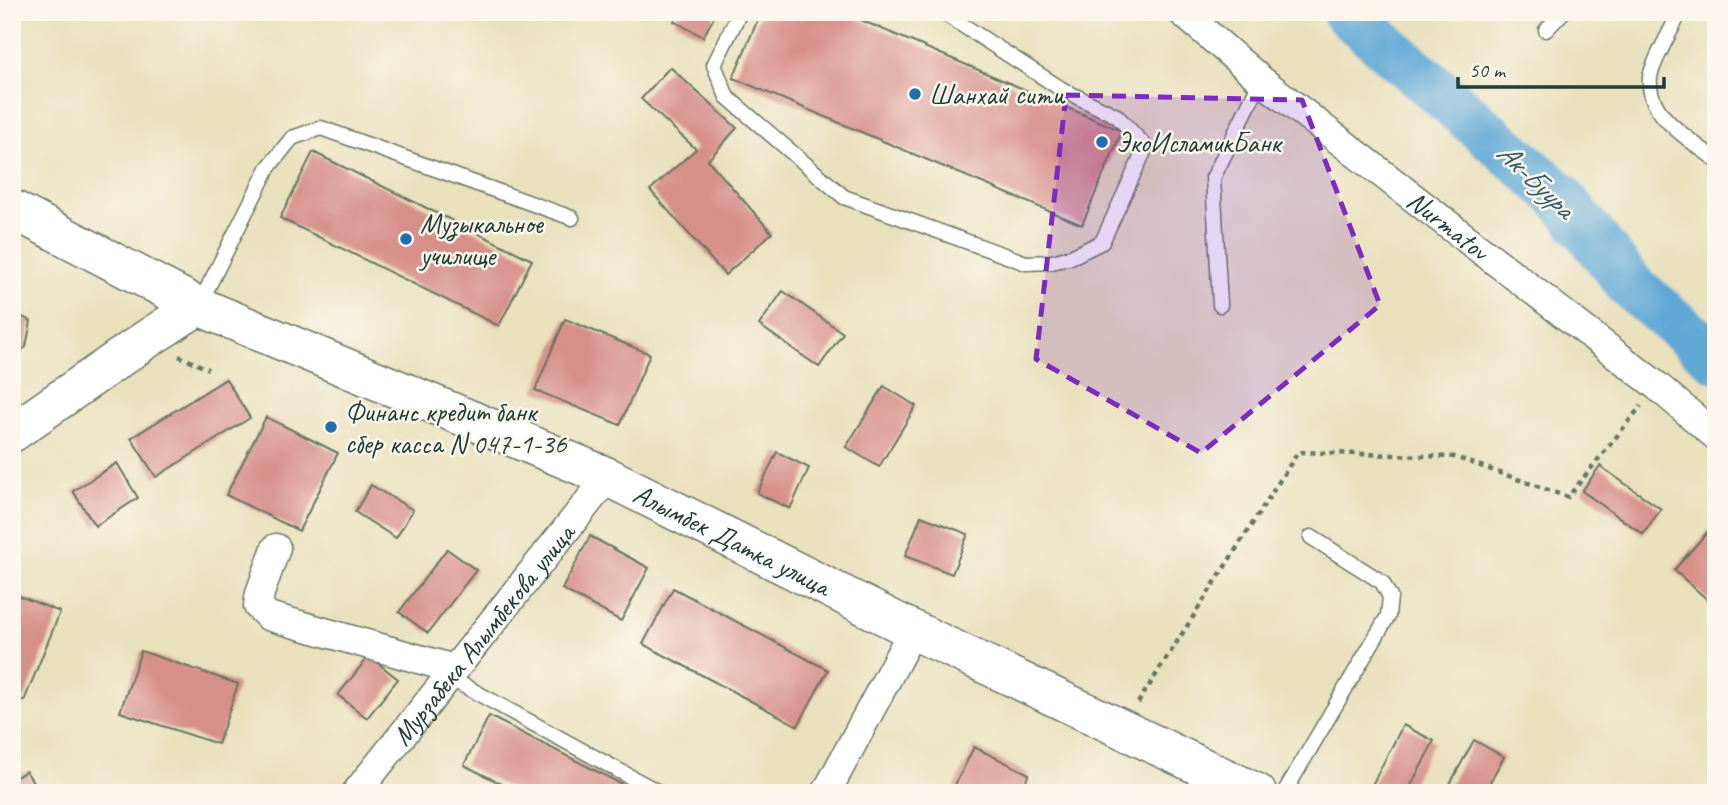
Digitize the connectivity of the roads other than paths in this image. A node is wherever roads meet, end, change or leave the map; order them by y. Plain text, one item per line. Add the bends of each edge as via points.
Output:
1 (740, 12) edge
2 (942, 12) edge
3 (1182, 12) edge
4 (1563, 12) edge
5 (1680, 12) edge
6 (1546, 30) dead end
7 (1261, 80) junction
8 (1716, 160) edge
9 (12, 209) edge
10 (572, 218) dead end
11 (1220, 305) dead end
12 (198, 306) junction
13 (12, 433) edge
14 (1716, 436) edge
15 (608, 477) junction
16 (1311, 537) dead end
17 (276, 548) dead end
18 (914, 630) junction
19 (451, 673) junction
20 (356, 793) edge
21 (660, 793) edge
22 (825, 793) edge
23 (1257, 793) edge
24 (1284, 793) edge

1 - 2 lane via 714,65 727,97 844,198 1026,263 1071,257 1102,242 1146,147 1117,116 1063,90
3 - 7 street, Nurmatov
4 - 6 lane
5 - 8 lane via 1650,76 1652,98 1664,118
7 - 11 lane via 1213,178
7 - 14 street, Nurmatov
9 - 12 main road, Алымбек Датка улица
10 - 12 lane via 321,128 292,138 268,168
12 - 13 main road
12 - 15 main road, Алымбек Датка улица
15 - 18 main road, Алымбек Датка улица
15 - 19 street, Мурзабека Алымбекова улица
16 - 24 lane via 1382,582 1390,597 1388,617
17 - 19 street via 258,606 268,616
18 - 22 street
18 - 23 main road, Алымбек Датка улица
19 - 20 street, Мурзабека Алымбекова улица
19 - 21 lane

